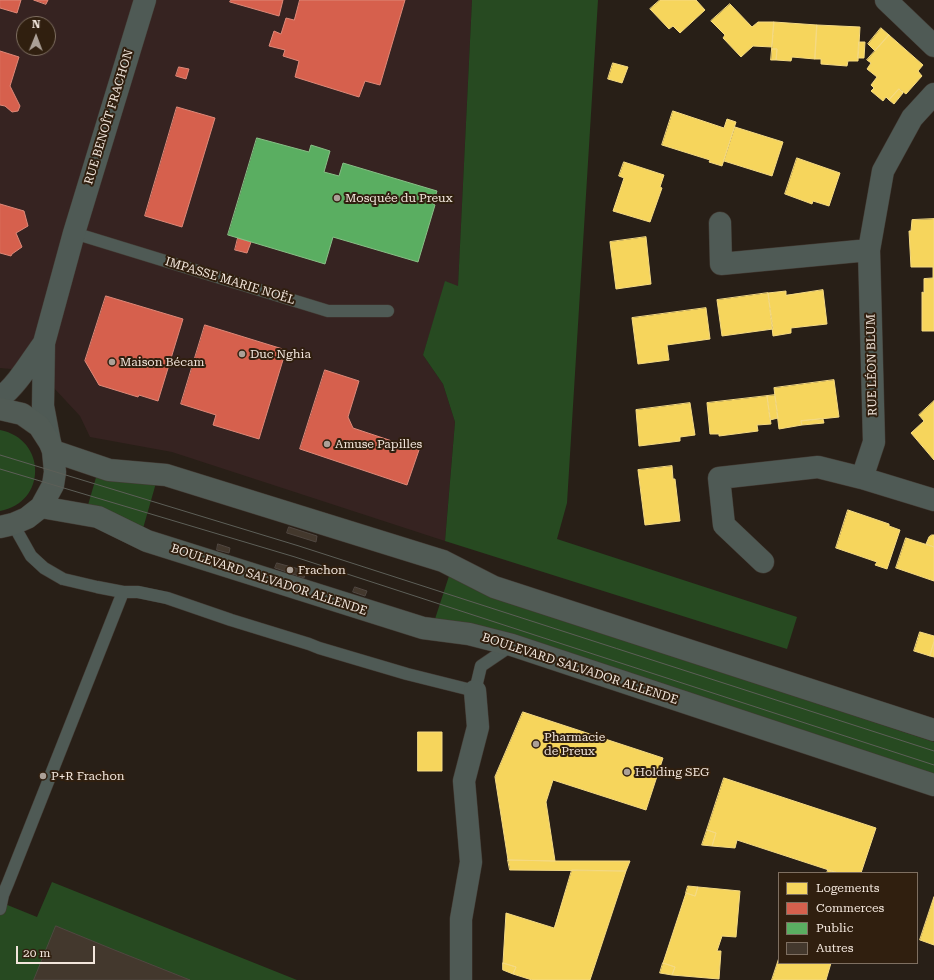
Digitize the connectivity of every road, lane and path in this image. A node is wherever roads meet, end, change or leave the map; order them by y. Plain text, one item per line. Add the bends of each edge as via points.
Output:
1 (144, 0) edge
2 (886, 0) edge
3 (934, 46) edge
4 (934, 94) edge
5 (720, 223) dead end
6 (74, 234) junction
7 (869, 250) junction
8 (388, 311) dead end
9 (44, 343) junction
10 (0, 398) edge
11 (0, 409) edge
12 (51, 447) junction
13 (862, 478) junction
14 (934, 500) edge
15 (41, 507) junction
16 (6, 526) edge
17 (763, 562) dead end
18 (123, 592) junction
19 (512, 645) junction
20 (475, 692) junction
21 (934, 730) edge
22 (934, 785) edge
23 (4, 881) edge
24 (0, 909) edge
25 (461, 980) edge

1 - 6 street, RUE BENOÎT FRACHON
2 - 3 street
4 - 7 street, RUE LÉON BLUM via 912,118 883,171
5 - 7 street via 721,264
6 - 8 lane, IMPASSE MARIE NOËL via 328,312
6 - 9 street, RUE BENOÎT FRACHON
7 - 13 street, RUE LÉON BLUM via 874,442
9 - 10 street via 7,393
9 - 12 street via 43,406
11 - 12 street via 22,414 38,426
12 - 15 street via 55,472 53,485
12 - 21 street via 109,470 166,475 443,561 494,587
13 - 14 street
13 - 17 street via 818,467 719,478 724,525
15 - 16 street via 27,518
15 - 19 street, BOULEVARD SALVADOR ALLENDE via 98,517 147,541 423,628 469,634
16 - 18 lane via 31,556 44,568 63,579
18 - 20 lane via 138,592 167,598 319,648
18 - 23 lane
19 - 20 lane via 481,666
19 - 22 street, BOULEVARD SALVADOR ALLENDE
20 - 25 street via 478,727 464,781 471,862 461,919
23 - 24 lane

